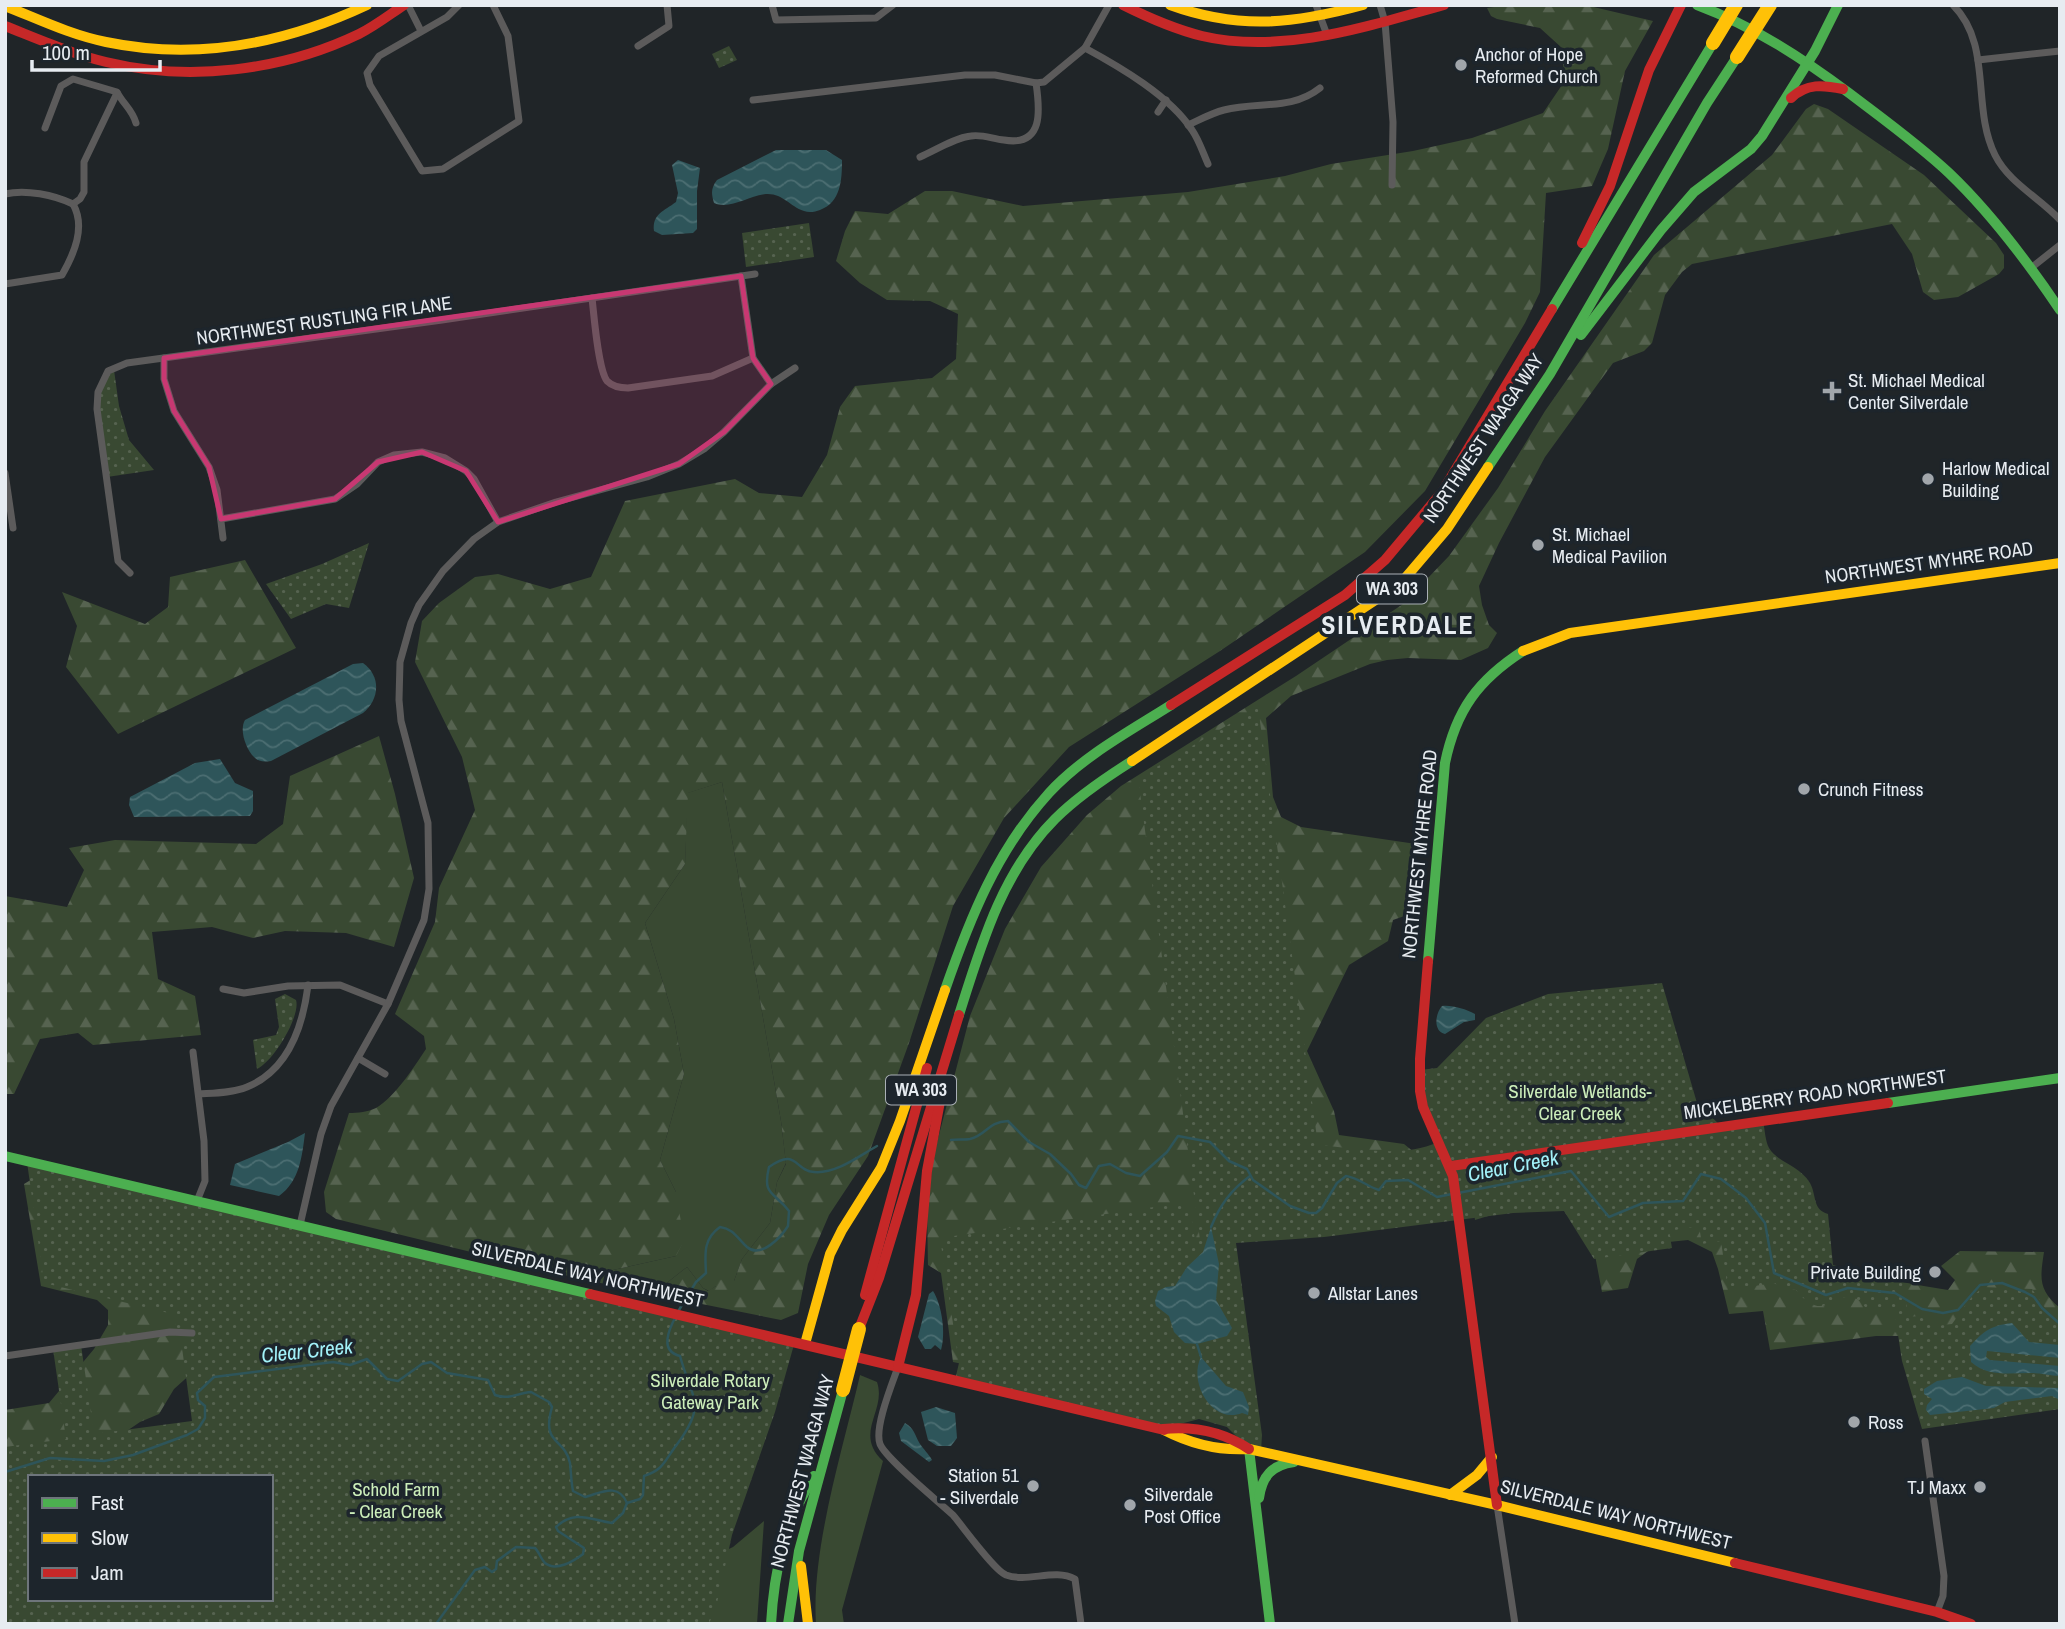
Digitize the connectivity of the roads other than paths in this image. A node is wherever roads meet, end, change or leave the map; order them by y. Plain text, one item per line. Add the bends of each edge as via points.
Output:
1 (367, 5) edge
2 (404, 5) edge
3 (459, 5) edge
4 (493, 5) edge
5 (667, 5) edge
6 (772, 5) edge
7 (894, 5) edge
8 (1109, 5) edge
9 (1123, 5) edge
10 (1170, 5) edge
11 (1363, 5) edge
12 (1380, 5) edge
13 (1444, 5) edge
14 (1681, 5) edge
15 (1697, 5) edge
16 (1736, 5) edge
17 (1770, 5) edge
18 (1838, 5) edge
19 (1953, 5) edge
20 (5, 6) edge
21 (1319, 11) edge
22 (1385, 22) junction
23 (5, 26) edge
24 (421, 31) junction
25 (1328, 35) junction
26 (638, 46) dead end
27 (1085, 47) junction
28 (2060, 51) edge
29 (1978, 60) junction
30 (1808, 62) junction
31 (1036, 83) junction
32 (1320, 88) dead end
33 (1843, 89) junction
34 (117, 92) junction
35 (753, 100) dead end
36 (1166, 100) junction
37 (1782, 107) junction
38 (1158, 112) dead end
39 (136, 123) dead end
40 (1188, 124) junction
41 (45, 128) dead end
42 (920, 157) dead end
43 (1208, 164) dead end
44 (1392, 185) dead end
45 (5, 194) edge
46 (74, 204) junction
47 (2060, 220) edge
48 (2060, 245) edge
49 (2031, 268) junction
50 (754, 274) dead end
51 (741, 276) junction
52 (5, 284) edge
53 (592, 298) junction
54 (2060, 310) edge
55 (1532, 344) junction
56 (164, 358) junction
57 (753, 358) junction
58 (795, 368) dead end
59 (1550, 374) junction
60 (771, 384) junction
61 (5, 473) edge
62 (221, 519) junction
63 (498, 522) junction
64 (13, 528) dead end
65 (223, 538) dead end
66 (2060, 563) edge
67 (130, 573) dead end
68 (307, 985) junction
69 (948, 985) junction
70 (223, 989) dead end
71 (388, 1004) junction
72 (956, 1022) junction
73 (193, 1052) dead end
74 (358, 1058) junction
75 (385, 1074) dead end
76 (2060, 1078) edge
77 (199, 1094) junction
78 (5, 1156) edge
79 (1451, 1166) junction
80 (197, 1201) junction
81 (300, 1225) junction
82 (859, 1329) junction
83 (192, 1334) dead end
84 (805, 1344) junction
85 (5, 1356) edge
86 (898, 1367) junction
87 (1925, 1441) dead end
88 (1249, 1449) junction
89 (1492, 1457) junction
90 (1310, 1462) junction
91 (821, 1466) junction
92 (1450, 1494) junction
93 (1497, 1505) junction
94 (1257, 1525) junction
95 (799, 1551) junction
96 (1937, 1612) junction
97 (771, 1624) edge
98 (788, 1624) edge
99 (808, 1624) edge
100 (1081, 1624) edge
101 (1270, 1624) edge
102 (1515, 1624) edge
103 (1971, 1624) edge

1 - 20 main road via 324,26 291,35 228,48 197,49 140,48 102,41
2 - 23 main road via 350,38 297,56 258,66 202,70 153,70 108,63
2 - 24 street
3 - 24 street
4 - 24 street via 508,36 519,121 443,169 422,171 370,86 367,73 379,56
5 - 26 street via 669,26
6 - 7 street via 776,20 876,18
8 - 27 street
9 - 25 main road via 1172,28 1216,40 1259,43
10 - 21 main road via 1239,23 1270,24
11 - 21 main road
12 - 22 street
13 - 22 main road
14 - 55 main road via 1649,70 1610,186
15 - 30 main road
16 - 55 main road, NORTHWEST WAAGA WAY / WA 303, bridge
17 - 59 main road, NORTHWEST WAAGA WAY / WA 303, bridge via 1707,103
18 - 30 main road
19 - 29 street via 1970,28
21 - 25 street
22 - 25 main road
22 - 44 street via 1393,122
27 - 31 street via 1044,82
27 - 36 street
28 - 29 street
29 - 47 street via 1987,130 1995,154 2009,174
30 - 33 main road
30 - 37 main road
31 - 35 street via 965,75
31 - 42 street via 1040,118 1035,130 1023,139 972,136
32 - 40 street via 1308,98 1222,110
33 - 37 main road via 1811,85
33 - 49 main road via 1947,174 1986,212
34 - 39 street
34 - 41 street via 73,79 61,86
34 - 46 street via 84,162 84,192
36 - 38 street
36 - 40 street
37 - 59 main road via 1751,149 1695,192 1670,220
40 - 43 street
45 - 46 street via 16,191
46 - 52 street via 79,231 62,275
48 - 49 street
49 - 54 main road
50 - 51 street, NORTHWEST RUSTLING FIR LANE
51 - 53 street, NORTHWEST RUSTLING FIR LANE
51 - 57 street
53 - 56 street, NORTHWEST RUSTLING FIR LANE
53 - 57 street via 602,367 614,387 712,376
55 - 69 main road, NORTHWEST WAAGA WAY / WA 303 via 1442,492 1376,570 1345,595 1122,736 1050,792 1008,845 987,882
56 - 62 street via 169,399 209,467
56 - 67 street, NORTHWEST RUSTLING FIR LANE via 115,367 98,392 118,561
57 - 60 street
58 - 60 street
59 - 72 main road, NORTHWEST WAAGA WAY / WA 303 via 1447,529 1401,583 1089,789 1055,820 1002,894
60 - 63 street via 724,432 678,464
61 - 64 street
62 - 63 street via 335,499 379,463 394,455 422,452 445,457 466,471
62 - 65 street
63 - 71 street via 466,547 428,590 411,623 400,662 401,722 428,823 429,890 424,920
66 - 79 main road, NORTHWEST MYHRE ROAD via 1578,631 1530,646 1491,672 1462,711 1446,754 1420,1053 1421,1099
68 - 70 street via 244,993
68 - 71 street via 340,985
68 - 77 street via 299,1032 266,1076 247,1087
69 - 82 main road, WA 303 via 869,1274
69 - 84 main road via 881,1167 830,1254
71 - 74 street
72 - 82 main road, WA 303 via 879,1278
72 - 86 main road via 926,1171 916,1295
73 - 77 street
74 - 75 street
74 - 81 street via 331,1107
76 - 79 main road, MICKELBERRY ROAD NORTHWEST
77 - 80 street via 205,1181
78 - 80 main road, SILVERDALE WAY NORTHWEST
79 - 89 main road, NORTHWEST MYHRE ROAD
80 - 81 main road, SILVERDALE WAY NORTHWEST
81 - 84 main road, SILVERDALE WAY NORTHWEST
82 - 91 main road, NORTHWEST WAAGA WAY / WA 303, bridge
83 - 85 street via 170,1332
84 - 86 main road, SILVERDALE WAY NORTHWEST
86 - 88 main road, SILVERDALE WAY NORTHWEST via 1161,1429 1184,1441 1228,1451
86 - 100 street via 879,1429 883,1448 964,1528 1001,1572 1015,1577 1075,1579
87 - 96 street via 1944,1576
88 - 90 main road, SILVERDALE WAY NORTHWEST
88 - 94 main road
89 - 92 main road via 1477,1475
89 - 93 main road, NORTHWEST MYHRE ROAD
90 - 92 main road, SILVERDALE WAY NORTHWEST
90 - 94 main road via 1286,1463 1265,1474
91 - 95 main road, NORTHWEST WAAGA WAY / WA 303
91 - 97 main road via 800,1496 781,1546
92 - 93 main road, SILVERDALE WAY NORTHWEST
93 - 96 main road, SILVERDALE WAY NORTHWEST
93 - 102 street, NORTHWEST MYHRE ROAD
94 - 101 main road
95 - 98 main road, NORTHWEST WAAGA WAY / WA 303
95 - 99 main road
96 - 103 main road, SILVERDALE WAY NORTHWEST

